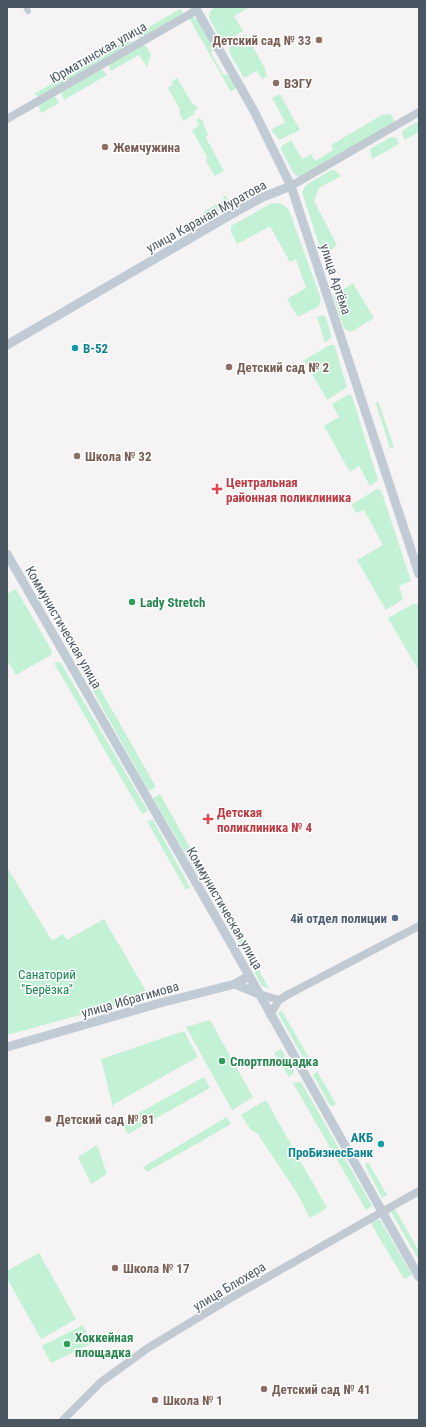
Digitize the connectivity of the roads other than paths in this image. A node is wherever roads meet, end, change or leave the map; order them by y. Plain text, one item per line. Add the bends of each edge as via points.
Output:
1 (198, 8) edge
2 (419, 112) edge
3 (7, 119) edge
4 (291, 186) junction
5 (7, 345) edge
6 (7, 554) edge
7 (419, 574) edge
8 (419, 926) edge
9 (249, 976) junction
10 (235, 984) junction
11 (259, 994) junction
12 (279, 1000) junction
13 (270, 1015) junction
14 (7, 1047) edge
15 (419, 1191) edge
16 (383, 1212) junction
17 (419, 1277) edge
18 (63, 1420) edge

1 - 3 street, Юрматинская улица
1 - 4 main road, улица Артёма
2 - 4 street, улица Караная Муратова
4 - 5 main road, улица Караная Муратова via 237,211
4 - 7 main road, улица Артёма
6 - 9 main road, Коммунистическая улица
8 - 12 street
9 - 10 main road, улица Ибрагимова
9 - 11 main road, Коммунистическая улица
10 - 11 main road
10 - 14 main road, улица Ибрагимова
11 - 12 street
11 - 13 main road, Коммунистическая улица
12 - 13 street
13 - 16 main road, Коммунистическая улица
15 - 16 street, улица Блюхера
16 - 17 main road, Коммунистическая улица
16 - 18 street, улица Блюхера via 148,1348 100,1382

